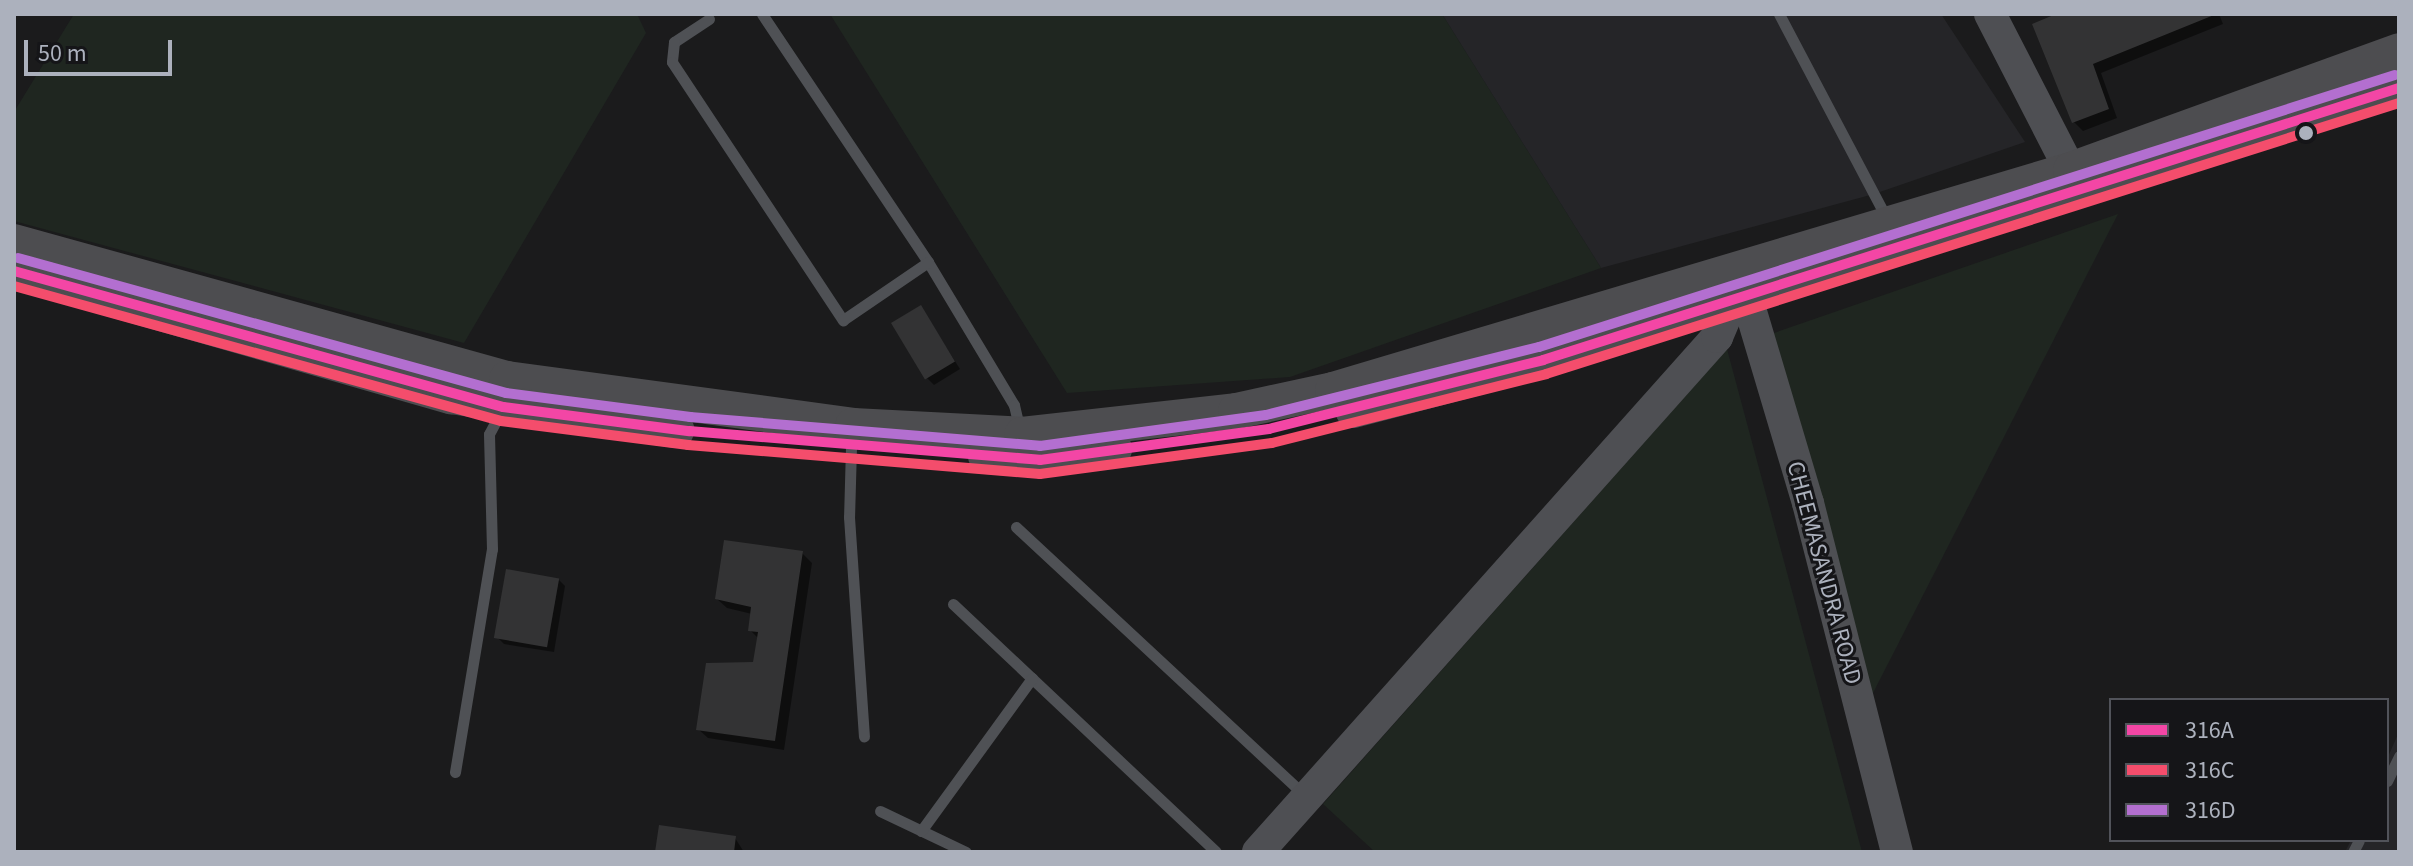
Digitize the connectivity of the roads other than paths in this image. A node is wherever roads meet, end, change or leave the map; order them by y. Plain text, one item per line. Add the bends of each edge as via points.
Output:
1 (762, 14) edge
2 (1779, 14) edge
3 (1990, 14) edge
4 (710, 16) edge
5 (2399, 51) edge
6 (2399, 88) edge
7 (2076, 181) junction
8 (1889, 223) junction
9 (14, 242) edge
10 (928, 262) junction
11 (14, 271) edge
12 (1734, 290) junction
13 (503, 407) junction
14 (1022, 435) junction
15 (851, 447) junction
16 (1016, 527) dead end
17 (953, 604) dead end
18 (1032, 678) junction
19 (864, 736) dead end
20 (2399, 756) edge
21 (455, 772) dead end
22 (2389, 777) edge
23 (1307, 798) junction
24 (880, 811) dead end
25 (921, 831) junction
26 (966, 852) edge
27 (1216, 852) edge
28 (1258, 852) edge
29 (1897, 852) edge

1 - 10 lane
2 - 8 lane
3 - 7 street
4 - 10 lane via 674,42 672,62 843,320
5 - 7 main road
6 - 7 main road
7 - 8 main road
7 - 12 main road
8 - 12 main road
9 - 14 main road via 507,379 853,426
10 - 14 lane via 1014,405
11 - 13 main road
12 - 14 main road via 1276,405
12 - 15 main road via 1543,360 1269,429 1040,460
12 - 23 street via 1717,337
12 - 29 street, CHEEMASANDRA ROAD via 1808,503
13 - 15 main road
13 - 21 lane via 489,434 492,549
15 - 19 lane via 849,517
16 - 23 lane
17 - 18 lane
18 - 25 lane
18 - 27 lane
20 - 22 lane
23 - 28 street
24 - 25 lane
25 - 26 lane

